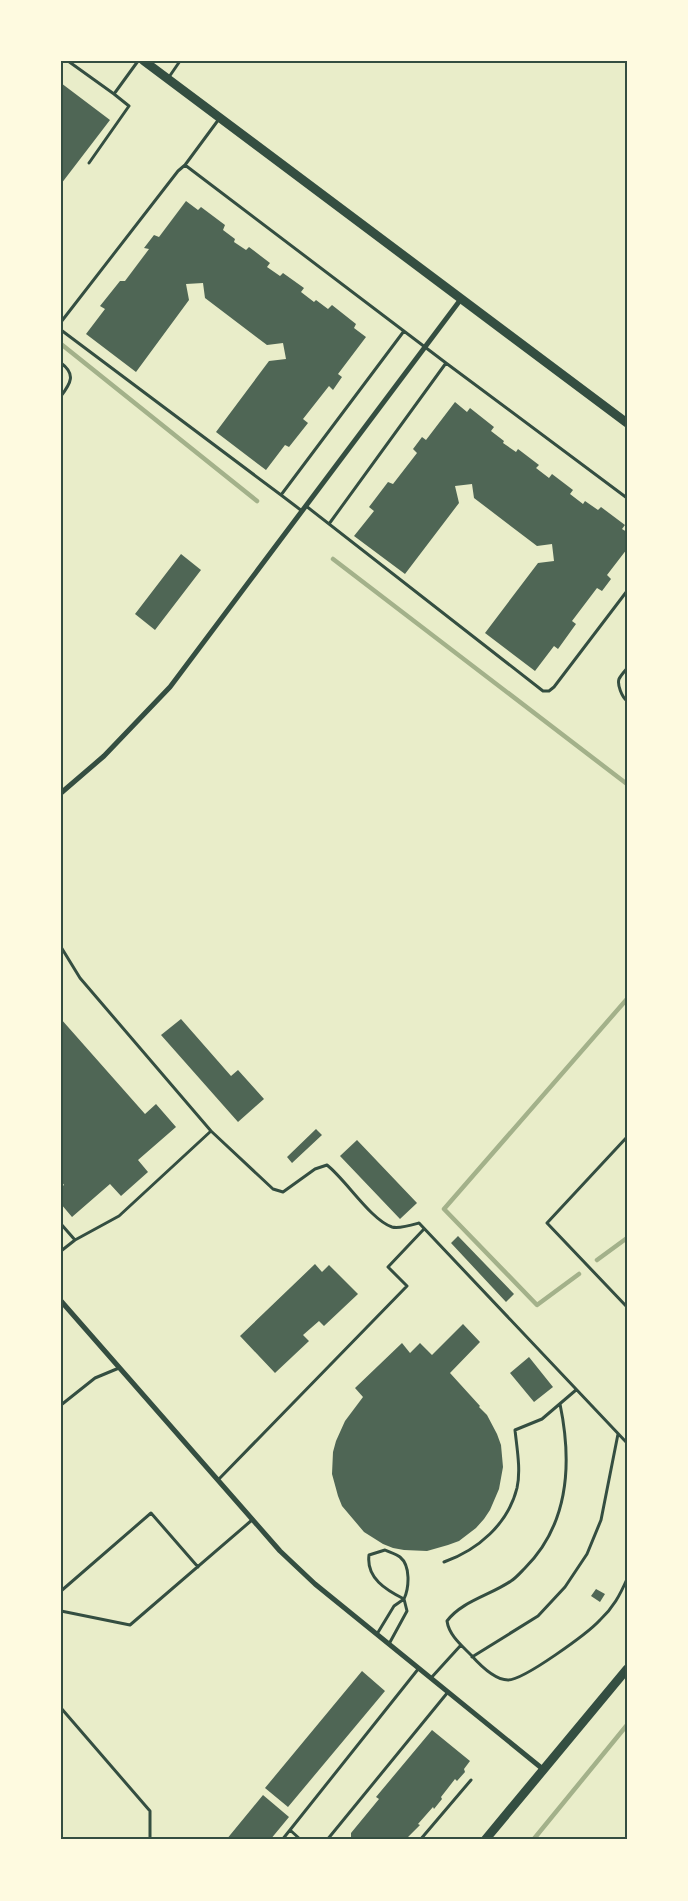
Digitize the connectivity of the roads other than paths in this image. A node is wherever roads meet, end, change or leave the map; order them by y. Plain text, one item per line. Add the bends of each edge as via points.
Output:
1 (68, 61) edge
2 (138, 61) edge
3 (144, 61) edge
4 (180, 61) edge
5 (168, 79) junction
6 (114, 94) junction
7 (220, 118) junction
8 (89, 163) dead end
9 (185, 165) junction
10 (461, 299) junction
11 (61, 322) edge
12 (61, 330) edge
13 (404, 331) junction
14 (425, 347) junction
15 (61, 363) edge
16 (446, 363) junction
17 (61, 396) edge
18 (627, 423) edge
19 (281, 494) junction
20 (627, 498) edge
21 (306, 506) junction
22 (302, 511) junction
23 (329, 524) junction
24 (627, 591) edge
25 (627, 668) edge
26 (627, 701) edge
27 (61, 793) edge
28 (61, 947) edge
29 (211, 1132) junction
30 (627, 1137) edge
31 (61, 1224) edge
32 (424, 1229) junction
33 (75, 1240) junction
34 (61, 1251) edge
35 (61, 1301) edge
36 (627, 1307) edge
37 (120, 1368) junction
38 (576, 1390) junction
39 (560, 1404) junction
40 (61, 1405) edge
41 (618, 1434) junction
42 (627, 1443) edge
43 (218, 1480) junction
44 (252, 1520) junction
45 (444, 1562) dead end
46 (198, 1567) junction
47 (627, 1579) edge
48 (61, 1591) edge
49 (404, 1600) junction
50 (61, 1611) edge
51 (376, 1634) junction
52 (389, 1644) junction
53 (461, 1645) junction
54 (472, 1657) junction
55 (419, 1668) junction
56 (627, 1669) edge
57 (431, 1678) junction
58 (448, 1692) junction
59 (61, 1708) edge
60 (544, 1770) junction
61 (471, 1780) dead end
62 (290, 1830) junction
63 (150, 1840) edge
64 (282, 1840) edge
65 (301, 1840) edge
66 (327, 1840) edge
67 (420, 1840) edge
68 (485, 1840) edge

1 - 6 lane
2 - 6 lane
3 - 5 main road
4 - 5 lane
5 - 7 main road
6 - 8 lane via 129,106
7 - 9 lane
7 - 10 main road
9 - 11 lane
9 - 13 lane
10 - 14 street
10 - 18 main road
12 - 19 lane
13 - 14 lane
13 - 19 lane
14 - 16 lane
14 - 21 street
15 - 17 lane via 71,376
16 - 20 lane
16 - 23 lane
19 - 22 lane
21 - 22 street
21 - 23 lane
22 - 27 street via 170,687 104,756
23 - 24 lane via 543,690 554,687
25 - 26 lane via 619,678
28 - 29 lane via 80,978
29 - 32 lane via 273,1189 283,1192 315,1169 327,1165 377,1218 393,1228 419,1223
29 - 33 lane via 119,1216
30 - 36 lane via 547,1223
31 - 33 lane
32 - 38 lane
32 - 43 lane via 388,1267 407,1286
33 - 34 lane
35 - 37 street
37 - 40 lane via 95,1378
37 - 43 street
38 - 39 lane
38 - 41 lane
39 - 45 lane via 542,1419 515,1430 517,1488 502,1520 476,1547
39 - 53 lane via 566,1431 568,1467 564,1497 553,1531 536,1558 512,1581 455,1611 447,1622 448,1631
41 - 42 lane
41 - 54 lane via 602,1520 587,1554 565,1587 538,1616
43 - 44 street
44 - 46 lane
44 - 51 street via 315,1584
46 - 48 lane via 151,1513
46 - 50 lane via 130,1625
47 - 54 lane via 617,1600 600,1621 521,1676 509,1680 500,1678
49 - 49 lane via 408,1589 406,1565 400,1557 385,1550 369,1555 368,1565 374,1578
49 - 51 lane via 394,1606
49 - 52 lane via 407,1610
51 - 52 street
52 - 55 street
53 - 54 lane
53 - 57 lane
55 - 57 street
55 - 62 lane
56 - 60 main road
57 - 58 street
58 - 60 street
58 - 66 lane
59 - 63 lane via 150,1811
60 - 68 main road
61 - 67 lane
62 - 64 lane
62 - 65 lane

